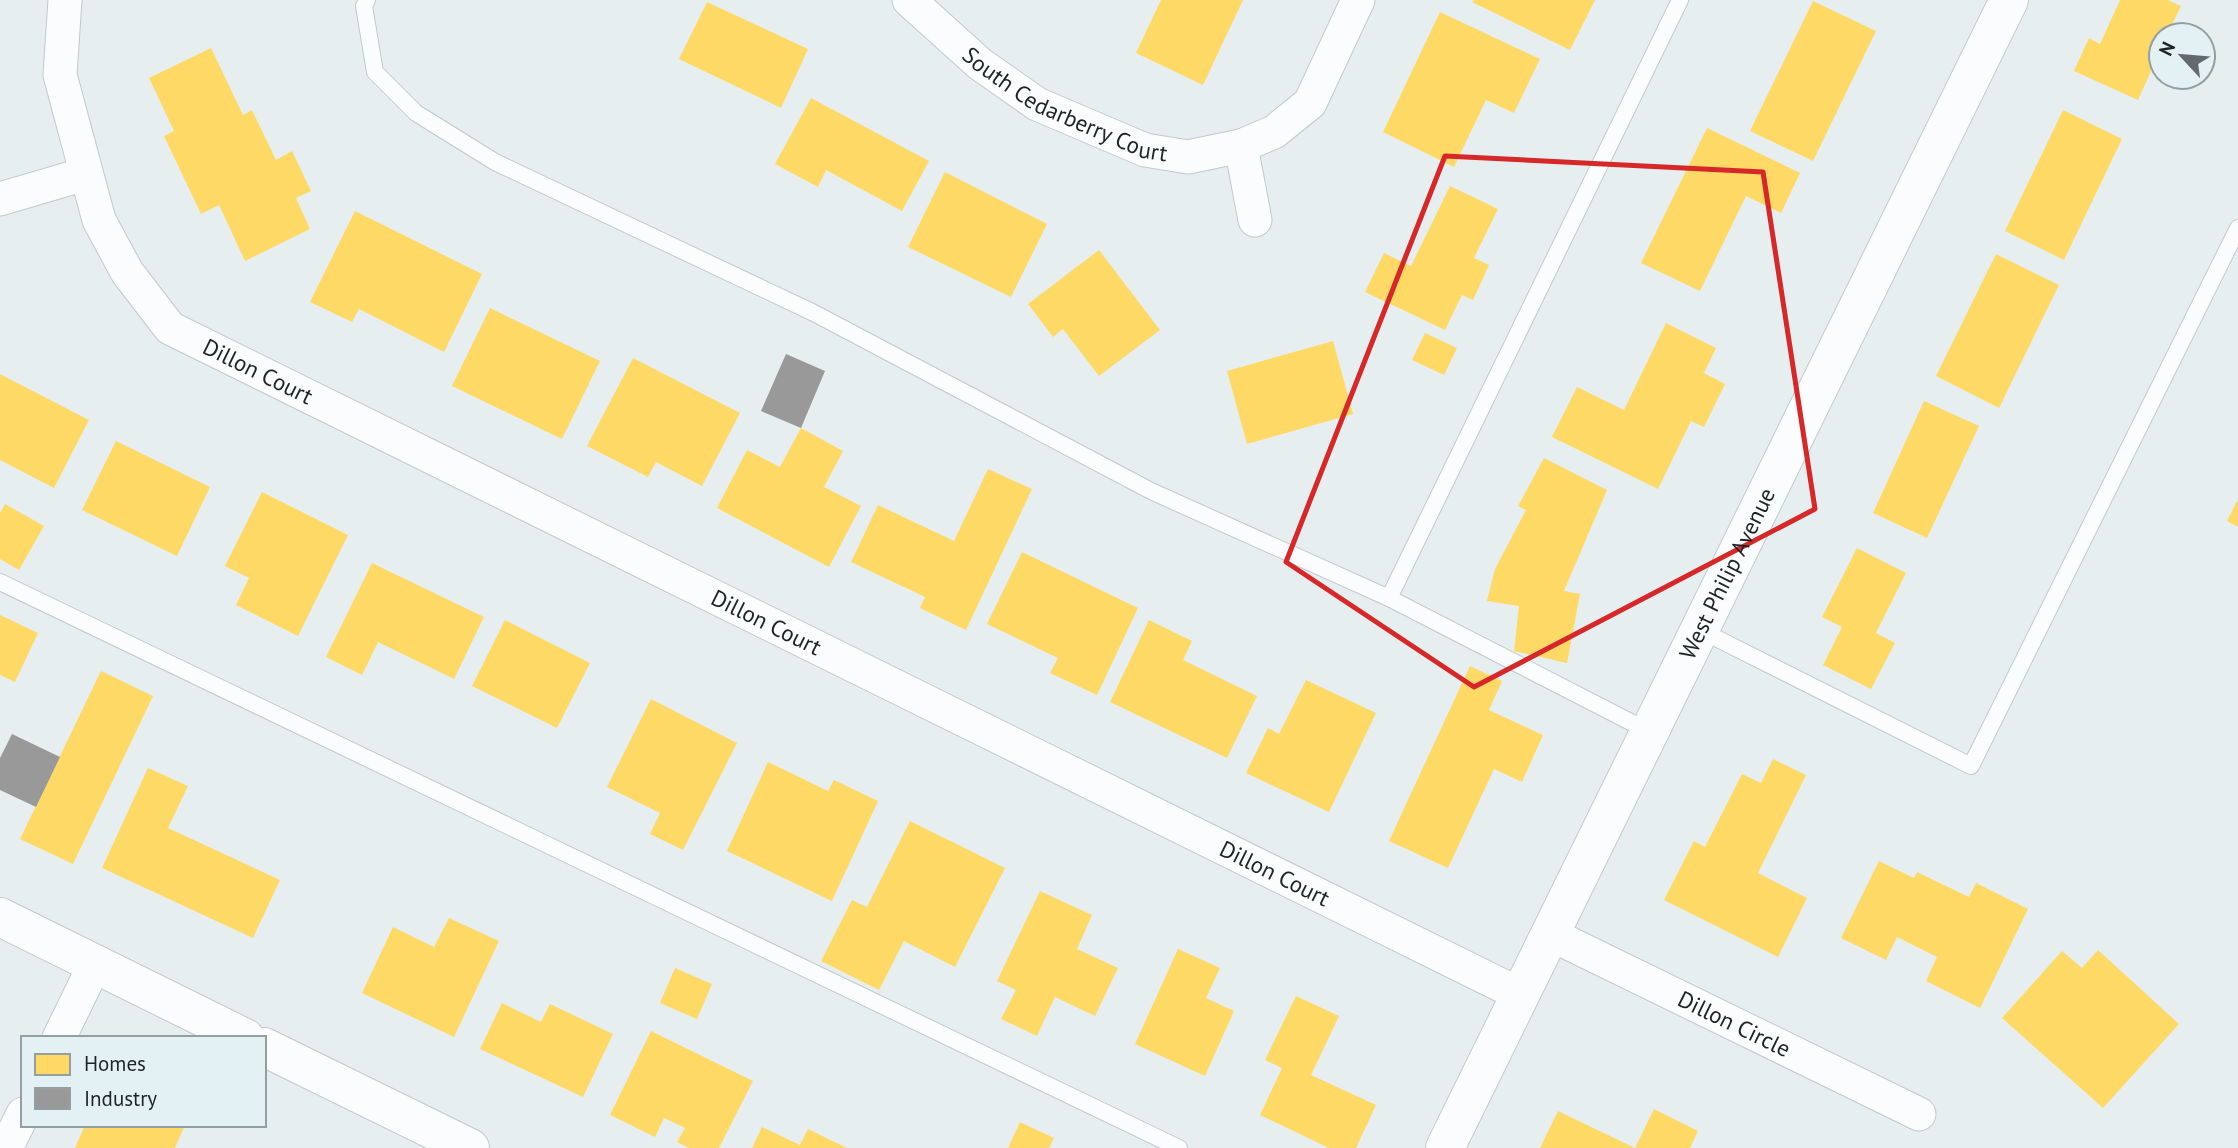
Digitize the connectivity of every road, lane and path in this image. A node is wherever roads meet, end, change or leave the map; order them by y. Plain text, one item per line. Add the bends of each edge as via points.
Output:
1 (65, 0) edge
2 (367, 0) edge
3 (909, 0) edge
4 (1358, 0) edge
5 (1680, 0) edge
6 (2010, 0) edge
7 (1241, 146) junction
8 (85, 174) junction
9 (0, 199) edge
10 (1255, 220) dead end
11 (2238, 228) edge
12 (0, 583) edge
13 (1389, 598) junction
14 (1700, 630) junction
15 (1650, 732) junction
16 (0, 917) edge
17 (1550, 934) junction
18 (95, 964) junction
19 (1521, 995) junction
20 (60, 1036) edge
21 (241, 1036) edge
22 (266, 1048) edge
23 (1919, 1114) dead end
24 (21, 1118) edge
25 (6, 1148) edge
26 (470, 1148) edge
27 (1179, 1148) edge
28 (1446, 1148) edge

1 - 8 street, Dillon Court via 60,75
2 - 13 lane via 364,6 375,72 416,113 495,162 814,313 1151,491
3 - 7 street, South Cedarberry Court via 980,64 1037,104 1145,150 1188,157
4 - 7 street, South Cedarberry Court via 1310,103 1274,132
5 - 13 lane
6 - 14 street, West Philip Avenue
7 - 10 street
8 - 9 street
8 - 19 street, Dillon Court via 99,220 127,272 170,328
11 - 14 lane via 1971,766
12 - 27 lane
13 - 15 lane
14 - 15 street, West Philip Avenue
15 - 17 street, West Philip Avenue
16 - 18 street
17 - 19 street, West Philip Avenue
17 - 23 street, Dillon Circle
18 - 20 street
18 - 21 street
19 - 28 street, West Philip Avenue
22 - 26 street
24 - 25 street

